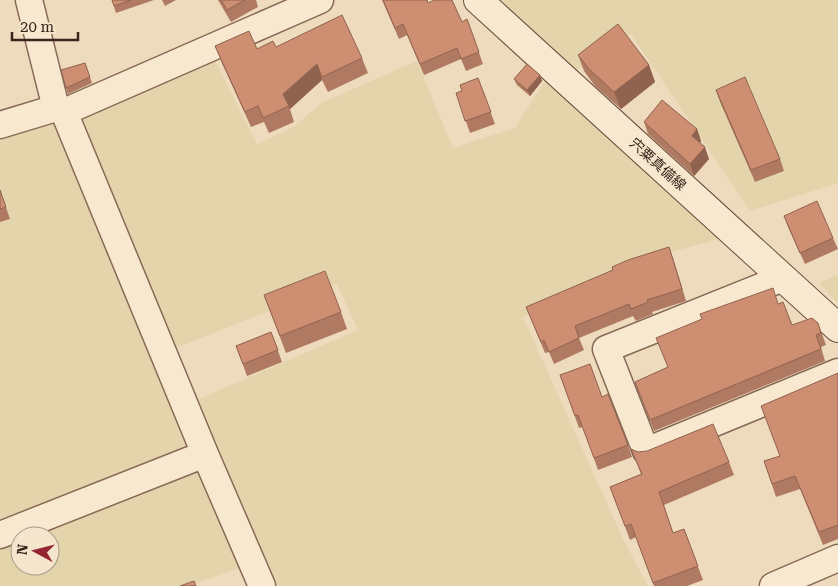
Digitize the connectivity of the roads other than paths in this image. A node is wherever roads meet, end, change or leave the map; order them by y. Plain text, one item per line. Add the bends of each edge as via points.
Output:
1 (29, 0) edge
2 (320, 0) edge
3 (478, 0) edge
4 (60, 110) junction
5 (0, 124) edge
6 (783, 278) junction
7 (838, 328) edge
8 (838, 372) edge
9 (205, 454) junction
10 (0, 535) edge
11 (838, 558) edge
12 (262, 586) edge
13 (773, 586) edge

1 - 4 street
2 - 4 street
3 - 6 main road, 宍粟真備線
4 - 5 street
4 - 9 street
6 - 7 main road, 宍粟真備線
6 - 8 street via 606,350 646,451
9 - 10 street
9 - 12 street
11 - 13 street

